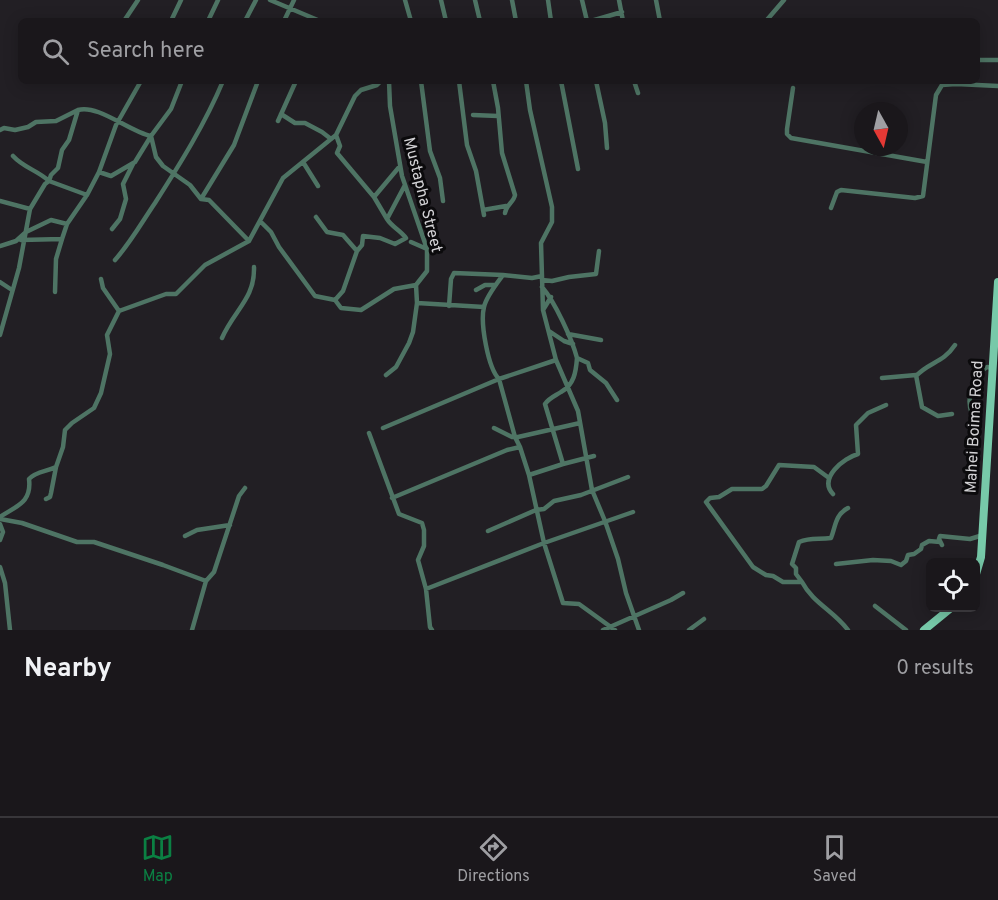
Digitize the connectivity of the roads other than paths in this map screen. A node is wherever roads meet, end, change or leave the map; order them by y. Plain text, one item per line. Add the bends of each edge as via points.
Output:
1 (138, 0) edge
2 (182, 0) edge
3 (218, 0) edge
4 (256, 0) edge
5 (270, 0) edge
6 (294, 0) edge
7 (405, 0) edge
8 (441, 0) edge
9 (475, 0) edge
10 (512, 0) edge
11 (548, 0) edge
12 (582, 0) edge
13 (619, 0) edge
14 (656, 0) edge
15 (784, 0) edge
16 (290, 9) junction
17 (622, 12) junction
18 (126, 18) edge
19 (173, 18) edge
20 (209, 18) edge
21 (247, 18) edge
22 (286, 18) edge
23 (315, 18) edge
24 (410, 18) edge
25 (445, 18) edge
26 (479, 18) edge
27 (515, 18) edge
28 (551, 18) edge
29 (588, 18) edge
30 (600, 18) edge
31 (623, 18) edge
32 (659, 18) edge
33 (769, 18) edge
34 (998, 58) edge
35 (980, 60) edge
36 (139, 84) edge
37 (181, 84) edge
38 (222, 84) edge
39 (257, 84) edge
40 (295, 84) edge
41 (362, 84) edge
42 (378, 84) edge
43 (389, 84) edge
44 (421, 84) edge
45 (459, 84) edge
46 (493, 84) edge
47 (526, 84) edge
48 (562, 84) edge
49 (597, 84) edge
50 (635, 84) edge
51 (998, 86) edge
52 (793, 88) dead end
53 (361, 90) junction
54 (638, 93) dead end
55 (78, 110) junction
56 (281, 114) junction
57 (473, 115) dead end
58 (498, 116) junction
59 (118, 121) junction
60 (278, 121) dead end
61 (0, 130) edge
62 (151, 136) junction
63 (333, 137) junction
64 (608, 148) dead end
65 (13, 156) dead end
66 (135, 162) junction
67 (303, 162) junction
68 (927, 162) junction
69 (400, 166) junction
70 (578, 169) dead end
71 (99, 172) junction
72 (172, 176) junction
73 (49, 181) junction
74 (405, 185) junction
75 (318, 186) dead end
76 (87, 195) junction
77 (374, 197) junction
78 (201, 199) junction
79 (0, 201) edge
80 (443, 201) dead end
81 (506, 206) junction
82 (831, 208) dead end
83 (30, 209) junction
84 (505, 213) dead end
85 (316, 217) dead end
86 (387, 219) junction
87 (260, 221) junction
88 (67, 224) junction
89 (112, 229) dead end
90 (26, 232) junction
91 (62, 239) junction
92 (24, 240) junction
93 (16, 241) junction
94 (249, 241) junction
95 (411, 242) dead end
96 (0, 246) edge
97 (427, 249) junction
98 (357, 251) junction
99 (599, 251) dead end
100 (115, 260) dead end
101 (254, 267) dead end
102 (503, 275) junction
103 (542, 278) junction
104 (101, 279) dead end
105 (0, 282) edge
106 (998, 282) edge
107 (416, 285) junction
108 (494, 285) junction
109 (542, 287) junction
110 (12, 290) junction
111 (476, 290) dead end
112 (55, 292) dead end
113 (551, 297) junction
114 (335, 300) junction
115 (417, 303) junction
116 (449, 306) junction
117 (484, 307) junction
118 (543, 310) junction
119 (119, 311) junction
120 (548, 330) junction
121 (567, 333) junction
122 (0, 335) edge
123 (222, 338) dead end
124 (601, 340) dead end
125 (573, 344) junction
126 (954, 345) dead end
127 (577, 358) junction
128 (556, 360) junction
129 (992, 368) junction
130 (386, 375) dead end
131 (916, 376) junction
132 (882, 378) dead end
133 (499, 379) junction
134 (568, 388) junction
135 (617, 400) dead end
136 (886, 405) dead end
137 (952, 414) dead end
138 (972, 414) dead end
139 (580, 423) junction
140 (383, 428) dead end
141 (494, 428) dead end
142 (553, 429) junction
143 (369, 433) dead end
144 (515, 437) junction
145 (520, 447) junction
146 (594, 456) dead end
147 (585, 458) junction
148 (563, 464) junction
149 (56, 467) junction
150 (530, 475) junction
151 (628, 477) dead end
152 (829, 478) junction
153 (245, 488) dead end
154 (592, 490) junction
155 (833, 494) dead end
156 (392, 498) junction
157 (46, 499) dead end
158 (848, 508) dead end
159 (537, 510) junction
160 (633, 512) dead end
161 (0, 518) edge
162 (605, 521) junction
163 (0, 524) edge
164 (230, 525) junction
165 (488, 531) dead end
166 (983, 535) junction
167 (185, 536) dead end
168 (0, 540) edge
169 (544, 543) junction
170 (980, 560) edge
171 (836, 564) dead end
172 (0, 567) edge
173 (206, 581) junction
174 (802, 582) junction
175 (426, 589) junction
176 (683, 593) dead end
177 (875, 606) dead end
178 (946, 612) edge
179 (635, 615) junction
180 (704, 620) dead end
181 (613, 628) edge
182 (10, 630) edge
183 (192, 630) edge
184 (432, 630) edge
185 (603, 630) edge
186 (639, 630) edge
187 (689, 630) edge
188 (848, 630) edge
189 (906, 630) edge
190 (924, 630) edge

1 - 18 street
2 - 19 street
3 - 20 street
4 - 21 street
5 - 16 street
6 - 16 street
7 - 24 street
8 - 25 street
9 - 26 street
10 - 27 street
11 - 28 street
12 - 29 street
13 - 17 street
14 - 32 street
15 - 33 street
16 - 22 street
16 - 23 street
17 - 30 street
17 - 31 street
34 - 35 street
36 - 59 street
37 - 62 street via 171,109
38 - 72 street
39 - 78 street via 234,145
40 - 56 street
41 - 53 street
42 - 53 street
43 - 69 street, Mustapha Street
44 - 80 street via 430,151
45 - 81 street via 467,145 484,213
46 - 58 street
47 - 103 street via 552,207 552,222 541,243
48 - 70 street
49 - 64 street
50 - 54 street
51 - 68 street via 942,86 936,95
52 - 68 street via 787,129 791,138
53 - 63 street
55 - 59 street
55 - 61 street via 56,121
55 - 73 street via 58,168
56 - 60 street
56 - 63 street
57 - 58 street
58 - 81 street via 502,153 515,195
59 - 62 street
59 - 71 street
62 - 66 street
62 - 72 street via 156,157
63 - 67 street
63 - 77 street via 340,146 337,153
65 - 73 street via 22,166
66 - 71 street via 111,176
66 - 89 street via 123,184 126,199 120,219
67 - 75 street
67 - 87 street via 283,178
68 - 82 street via 923,196 841,190
69 - 74 street, Mustapha Street
69 - 77 street
71 - 76 street
72 - 78 street via 190,186
72 - 100 street
73 - 76 street
73 - 83 street
74 - 86 street
74 - 97 street, Mustapha Street
76 - 88 street
77 - 86 street
78 - 94 street via 209,200
79 - 83 street
81 - 84 street
83 - 90 street
85 - 98 street via 327,232 343,235
86 - 98 street via 406,238 395,244 363,236
87 - 94 street
87 - 114 street via 315,296
88 - 90 street via 51,220
88 - 91 street
90 - 92 street
90 - 93 street
91 - 92 street
91 - 112 street via 56,259
92 - 93 street
92 - 110 street
93 - 96 street
94 - 119 street via 205,265 176,294
95 - 97 street
97 - 107 street, Mustapha Street via 427,271
98 - 114 street via 343,291
99 - 103 street via 596,274 552,281
101 - 123 street via 251,291
102 - 103 street
102 - 108 street
102 - 116 street via 454,273
103 - 109 street
104 - 119 street
105 - 110 street
106 - 129 main road, Mahei Boima Road
107 - 114 street via 394,289 361,310 341,308
107 - 115 street, Mustapha Street
108 - 111 street
108 - 117 street
109 - 113 street
109 - 118 street
110 - 122 street
113 - 118 street
113 - 121 street
115 - 116 street
115 - 130 street, Mustapha Street via 409,343 396,367
116 - 117 street
117 - 133 street via 491,368
118 - 120 street
119 - 149 street via 107,335 110,354 101,393 94,408 65,430
120 - 125 street
120 - 128 street
121 - 124 street
121 - 125 street
125 - 127 street
126 - 131 street via 943,360
127 - 134 street via 576,373
127 - 135 street via 588,363
128 - 133 street
128 - 134 street
129 - 138 street via 983,370 969,396
129 - 166 main road, Mahei Boima Road
131 - 132 street
131 - 137 street via 922,407 938,416
133 - 140 street
133 - 144 street
134 - 139 street
134 - 142 street via 545,404
136 - 152 street via 856,424 858,454 849,456
139 - 142 street
139 - 147 street
141 - 144 street
142 - 144 street
142 - 148 street
143 - 156 street
144 - 145 street
145 - 150 street
145 - 156 street
146 - 147 street
147 - 148 street
147 - 154 street
148 - 150 street
149 - 157 street via 50,497
149 - 161 street via 36,472 29,479 26,500
150 - 159 street
151 - 154 street
152 - 155 street
152 - 174 street via 814,467 779,465 762,489 732,489 706,502 753,567 783,582
153 - 164 street
154 - 159 street
154 - 162 street
156 - 175 street via 399,514 422,523 424,546 418,560
158 - 174 street via 834,523 831,538 810,537 799,542 792,564
159 - 165 street
159 - 169 street
160 - 162 street
161 - 173 street via 77,542 94,542
162 - 169 street
162 - 179 street
163 - 168 street
164 - 167 street
164 - 173 street via 214,572
166 - 170 main road, Mahei Boima Road
166 - 171 street via 970,539 940,536 941,544 933,540 922,545 901,565 873,560
169 - 175 street
169 - 181 street via 563,603 579,604
172 - 182 street
173 - 183 street
174 - 188 street via 813,599
175 - 184 street
176 - 179 street
177 - 189 street
178 - 190 main road
179 - 181 street
179 - 186 street
180 - 187 street
181 - 185 street

